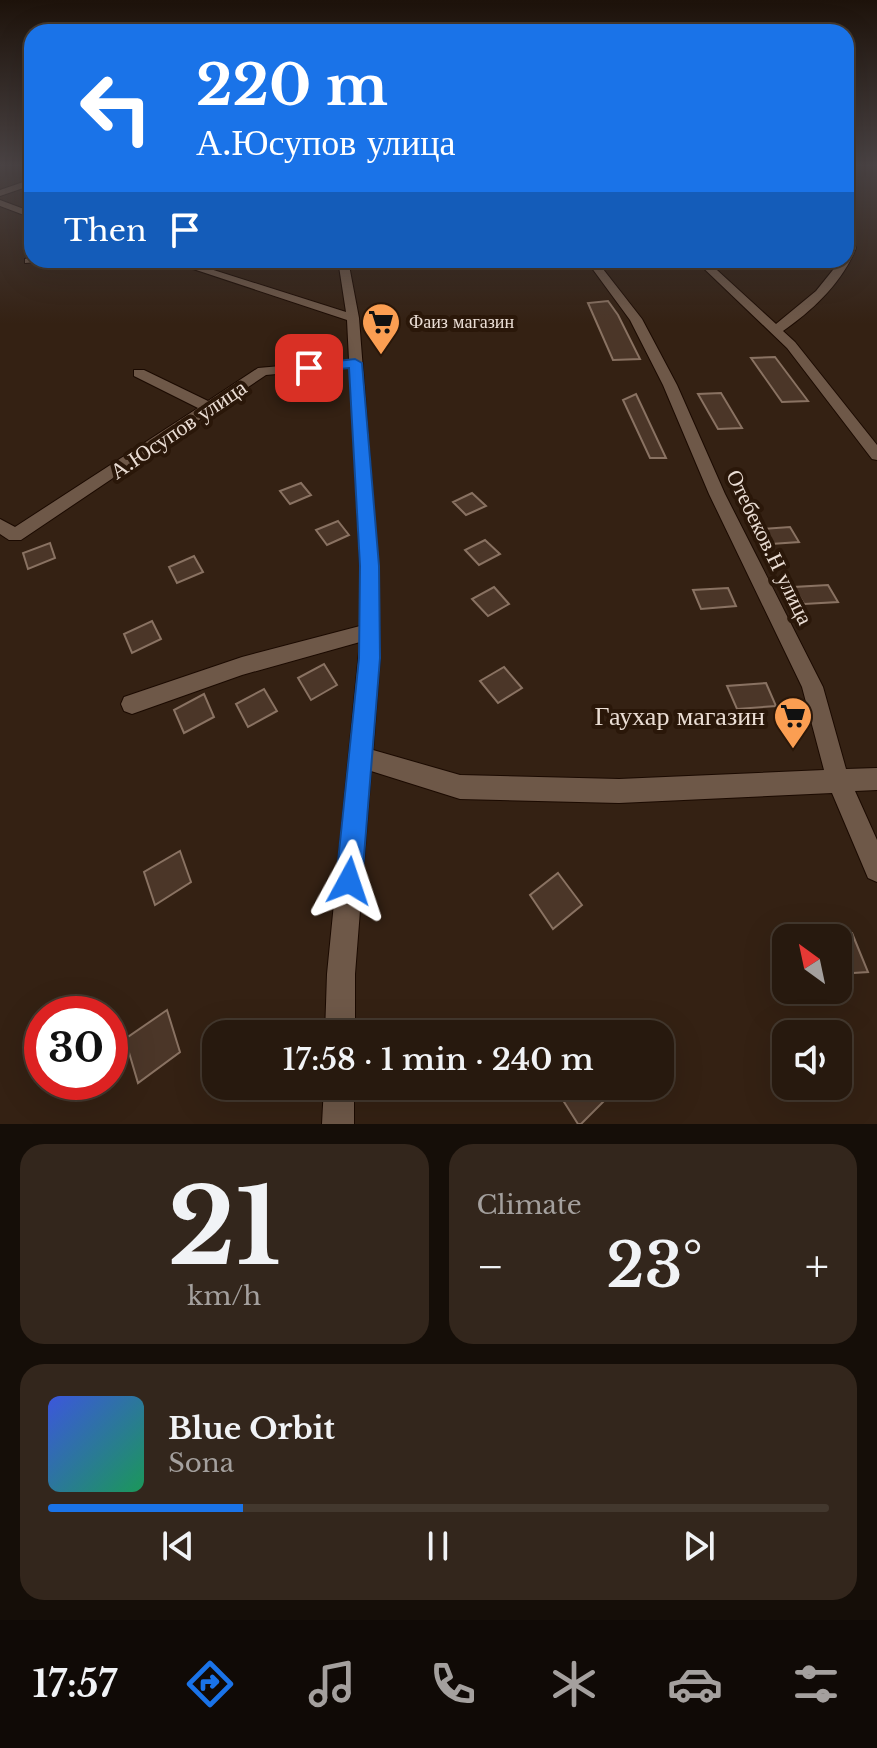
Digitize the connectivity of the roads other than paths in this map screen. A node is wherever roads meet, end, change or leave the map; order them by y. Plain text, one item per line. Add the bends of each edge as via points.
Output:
1 (196, 268) edge
2 (344, 268) edge
3 (597, 268) edge
4 (709, 268) edge
5 (842, 268) edge
6 (353, 318) junction
7 (777, 329) junction
8 (355, 363) junction
9 (139, 373) dead end
10 (210, 408) junction
11 (877, 455) edge
12 (5, 536) edge
13 (370, 631) junction
14 (132, 704) dead end
15 (360, 757) junction
16 (877, 779) edge
17 (838, 780) junction
18 (877, 869) edge
19 (340, 1020) edge
20 (339, 1100) edge
21 (338, 1124) edge

1 - 6 street
2 - 6 street
3 - 17 street, Отебеков.Н улица via 636,319 670,385 812,687
4 - 7 street
5 - 7 street
6 - 8 street
7 - 11 street
8 - 10 street, А.Юсупов улица via 263,371
8 - 13 street
9 - 10 street
10 - 12 street, А.Юсупов улица
13 - 14 street via 242,666
13 - 15 street
15 - 17 street via 460,787 619,791
15 - 19 street
16 - 17 street
17 - 18 street, Отебеков.Н улица
20 - 21 street

